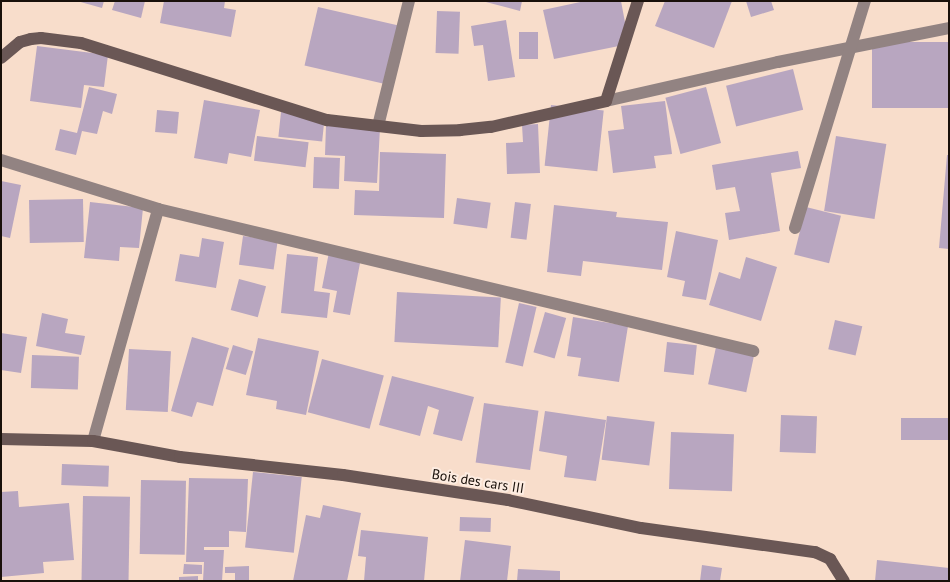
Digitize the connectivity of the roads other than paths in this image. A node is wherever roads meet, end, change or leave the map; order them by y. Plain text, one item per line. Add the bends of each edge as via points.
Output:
1 (409, 1) edge
2 (638, 1) edge
3 (864, 1) edge
4 (949, 28) edge
5 (850, 47) junction
6 (1, 58) edge
7 (606, 101) junction
8 (378, 126) junction
9 (1, 160) edge
10 (158, 209) junction
11 (795, 228) dead end
12 (753, 351) dead end
13 (1, 440) edge
14 (93, 441) junction
15 (844, 581) edge

1 - 8 street
2 - 7 street
3 - 5 street
4 - 5 street
5 - 7 street
5 - 11 street
6 - 8 street via 20,42 31,39 81,43 328,120
7 - 8 street via 460,130 420,131
9 - 10 street
10 - 12 street
10 - 14 street
13 - 14 street, Bois des cars III
14 - 15 street, Bois des cars III via 180,457 344,475 508,500 641,528 815,552 830,559

